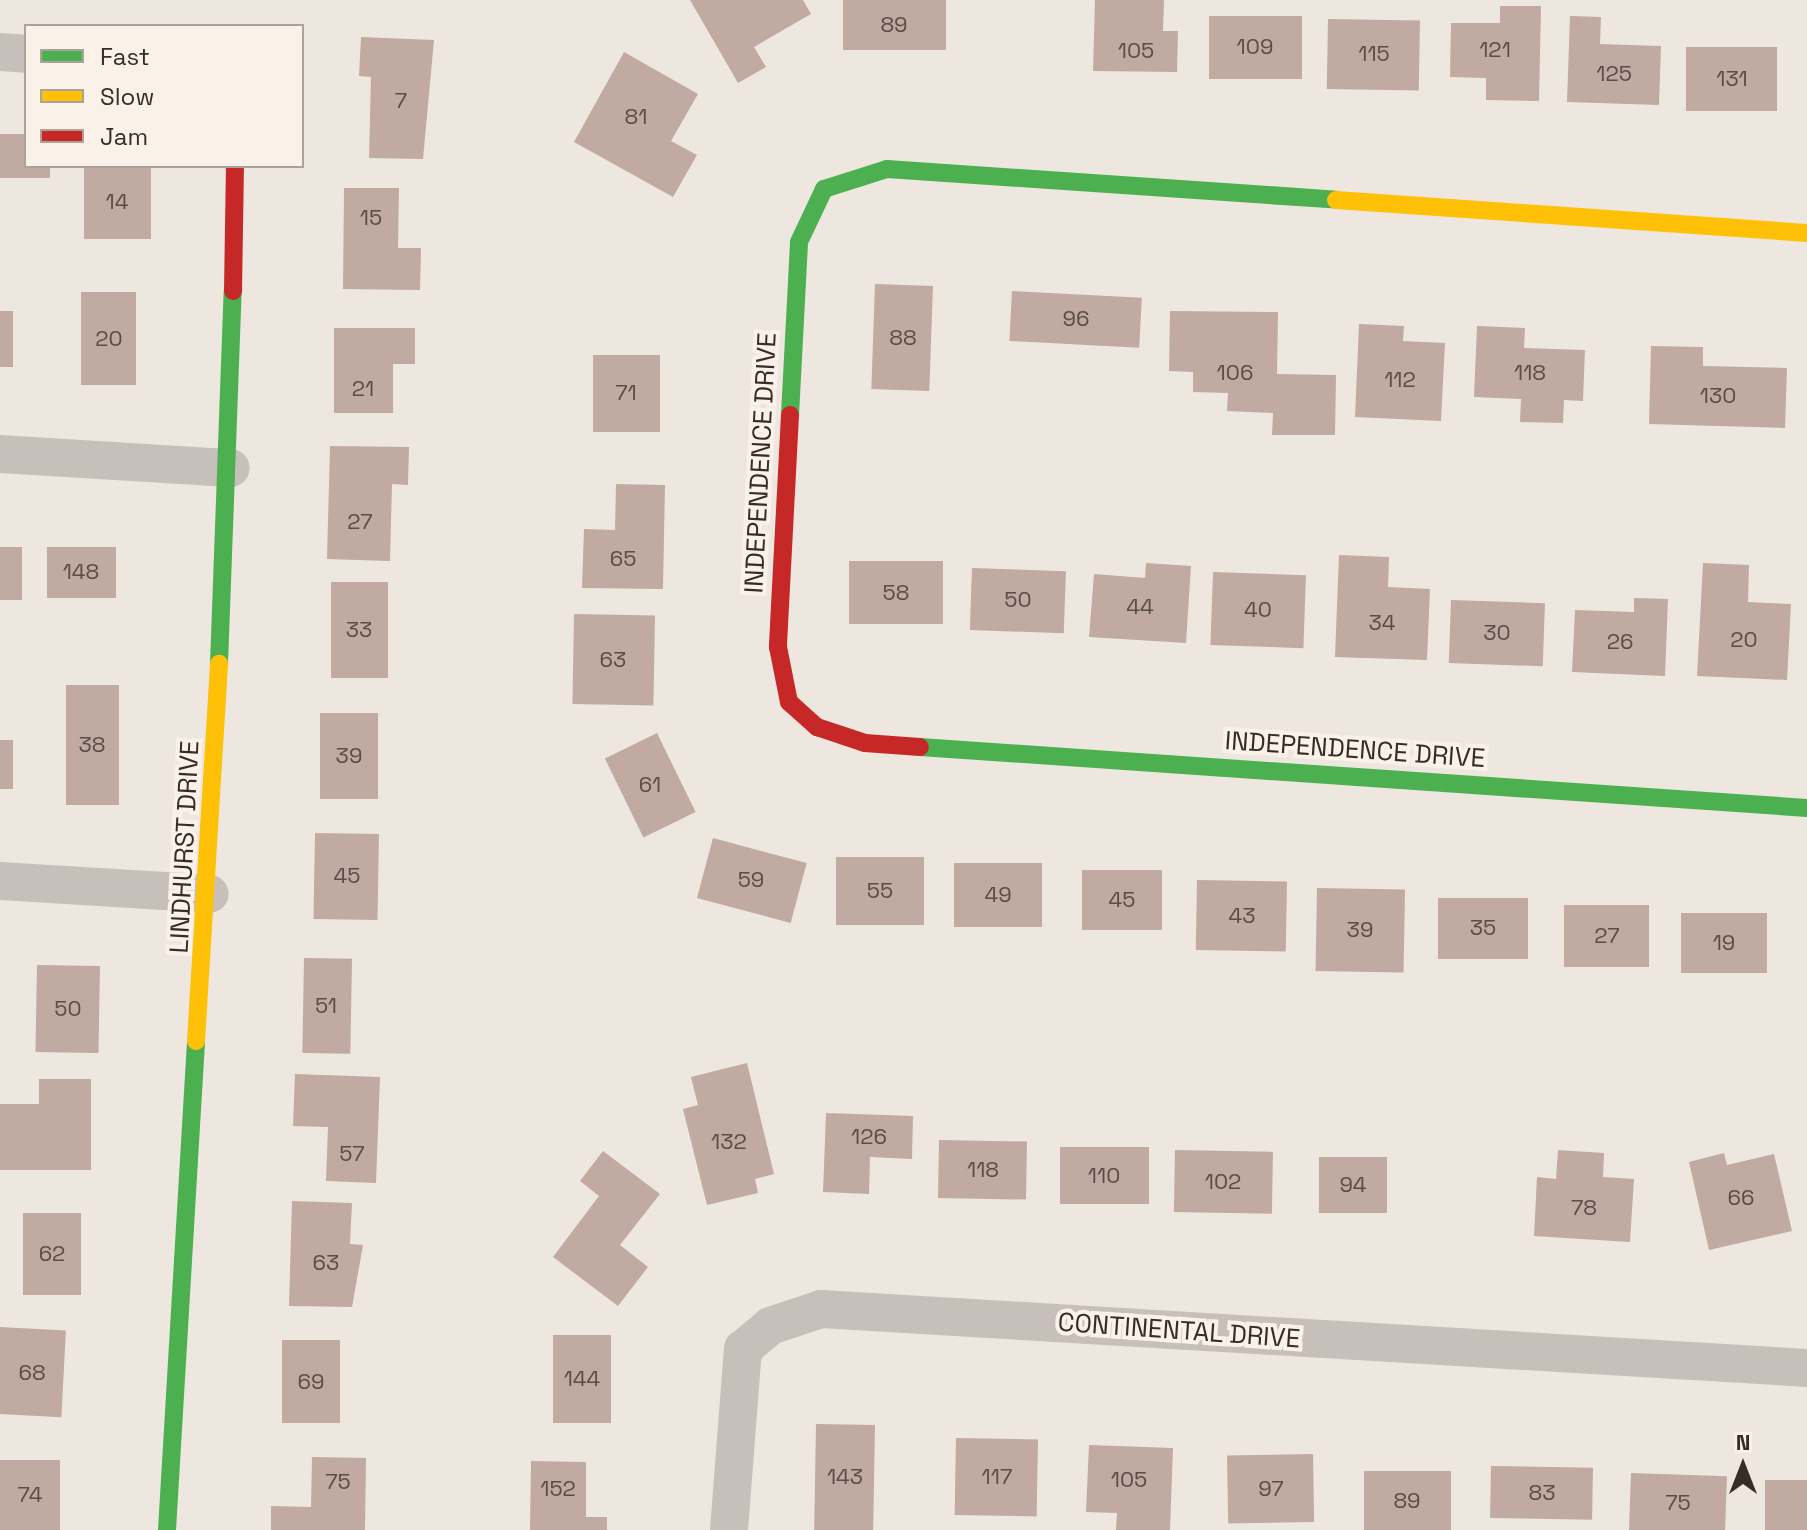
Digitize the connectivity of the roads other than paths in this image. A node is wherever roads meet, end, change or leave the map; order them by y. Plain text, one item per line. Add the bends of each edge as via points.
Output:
1 (0, 52) edge
2 (24, 54) edge
3 (235, 168) edge
4 (1807, 233) edge
5 (0, 454) edge
6 (231, 468) junction
7 (1807, 808) edge
8 (0, 881) edge
9 (210, 894) junction
10 (1807, 1368) edge
11 (167, 1530) edge
12 (729, 1530) edge

1 - 2 street
3 - 6 street, LINDHURST DRIVE
4 - 7 street, INDEPENDENCE DRIVE via 887,169 824,189 799,242 778,647 789,702 817,727 865,743
5 - 6 street
6 - 9 street, LINDHURST DRIVE
8 - 9 street
9 - 11 street, LINDHURST DRIVE
10 - 12 street, CONTINENTAL DRIVE via 821,1309 770,1326 743,1349

